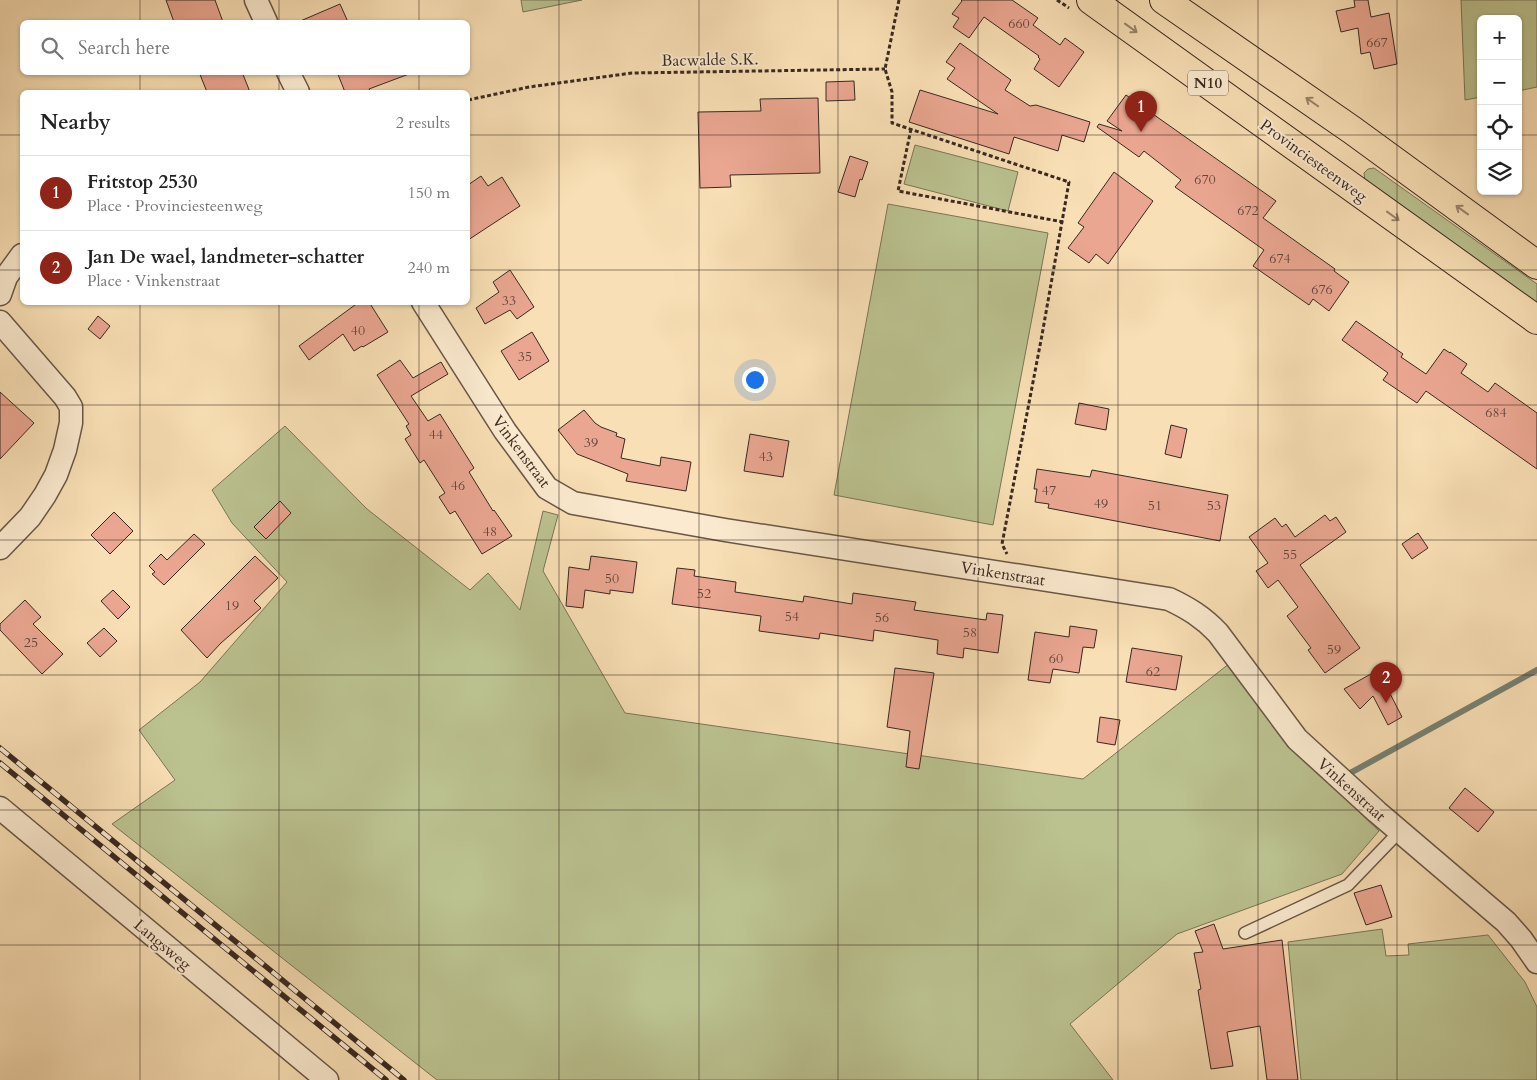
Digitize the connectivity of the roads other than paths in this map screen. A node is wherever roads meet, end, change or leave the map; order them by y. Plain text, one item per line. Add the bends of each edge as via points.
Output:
1 (256, 0) edge
2 (1092, 0) edge
3 (1164, 0) edge
4 (265, 20) edge
5 (290, 75) edge
6 (297, 90) edge
7 (20, 258) edge
8 (1537, 265) edge
9 (0, 294) edge
10 (424, 305) edge
11 (1537, 320) edge
12 (0, 322) edge
13 (0, 548) edge
14 (0, 808) edge
15 (1400, 831) junction
16 (1245, 933) dead end
17 (1537, 962) edge
18 (327, 1080) edge

1 - 4 street
2 -> 11 main road, Provinciesteenweg / N10
8 -> 3 main road, N10 via 1352,130
5 - 6 street
7 - 9 street via 6,277
10 - 15 street, Vinkenstraat via 505,431 547,488 573,503 1169,599 1206,620 1297,739
12 - 13 street via 71,407 65,450 56,474 30,517
14 - 18 street, Langsweg
15 - 16 lane via 1348,885
15 - 17 street, Vinkenstraat via 1506,922

